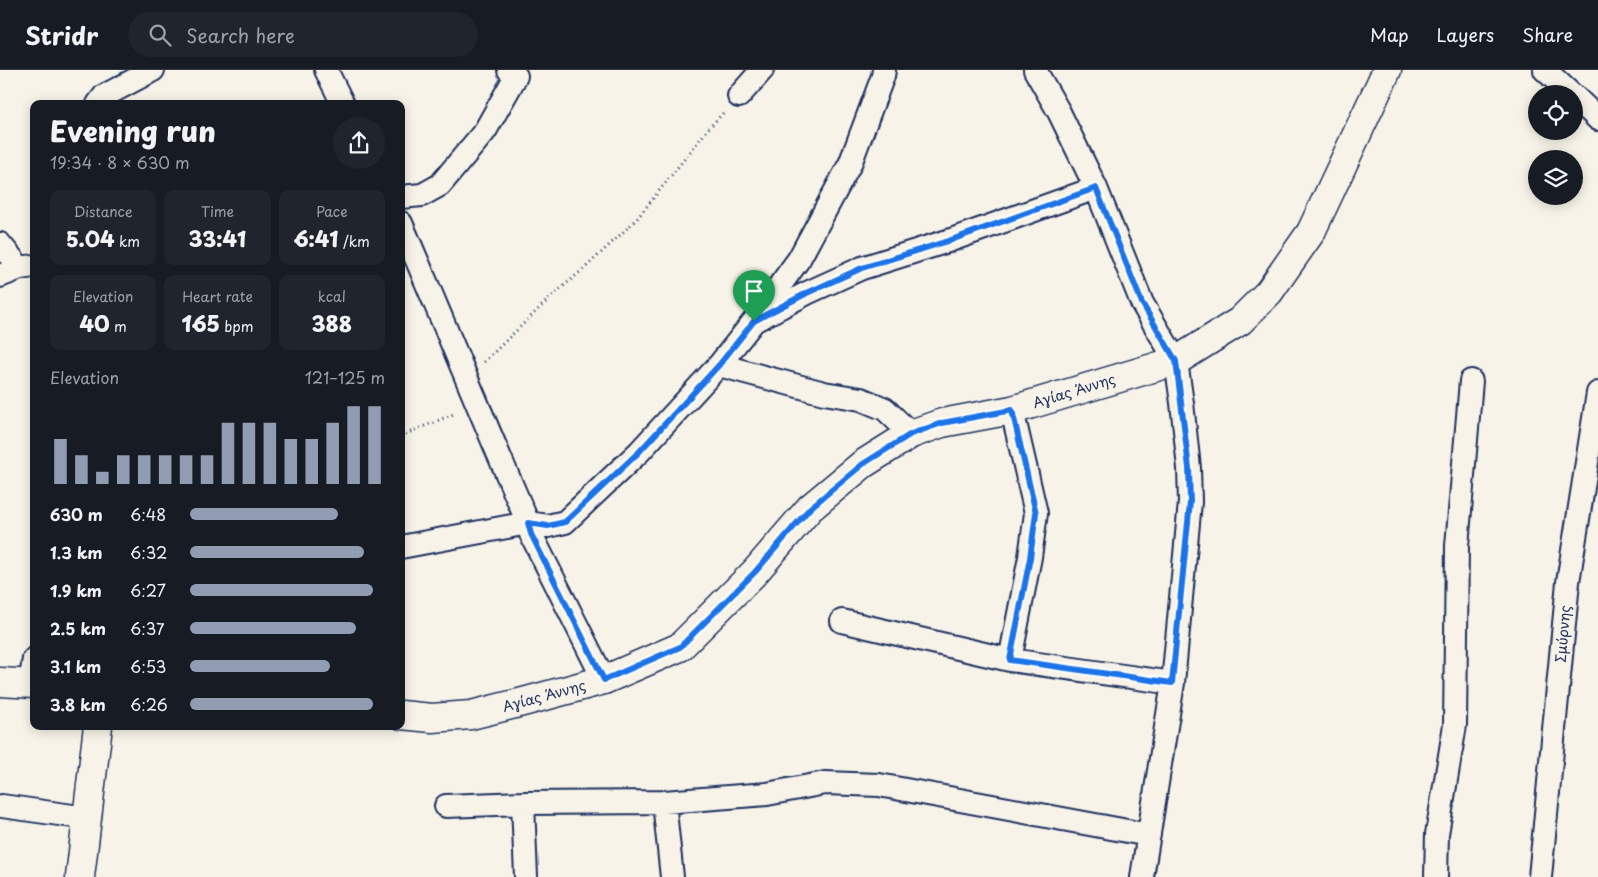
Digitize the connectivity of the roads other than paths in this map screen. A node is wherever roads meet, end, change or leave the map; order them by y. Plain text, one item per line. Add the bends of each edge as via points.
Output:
1 (153, 70) edge
2 (326, 70) edge
3 (762, 70) edge
4 (884, 70) edge
5 (1035, 70) edge
6 (1388, 70) edge
7 (1545, 70) edge
8 (515, 72) edge
9 (1561, 85) edge
10 (739, 96) road end
11 (101, 100) edge
12 (341, 100) edge
13 (1583, 105) edge
14 (1598, 119) edge
15 (1096, 188) junction
16 (405, 197) edge
17 (405, 232) edge
18 (0, 244) edge
19 (18, 270) edge
20 (754, 321) junction
21 (1176, 361) junction
22 (719, 365) junction
23 (1471, 381) dead end
24 (1598, 393) edge
25 (1012, 410) junction
26 (911, 434) junction
27 (528, 523) junction
28 (405, 546) edge
29 (842, 621) dead end
30 (1010, 660) junction
31 (30, 676) edge
32 (604, 680) junction
33 (0, 682) edge
34 (1172, 683) junction
35 (405, 715) edge
36 (97, 730) edge
37 (664, 802) junction
38 (523, 803) junction
39 (2, 806) dead end
40 (446, 806) dead end
41 (86, 818) junction
42 (1149, 835) junction
43 (80, 877) edge
44 (526, 877) edge
45 (672, 877) edge
46 (1142, 877) edge
47 (1436, 877) edge
48 (1540, 877) edge

1 - 11 street
2 - 12 street
3 - 10 street
4 - 20 street via 850,164 798,259
5 - 15 street
6 - 21 street, Αγίας Άννης via 1311,232 1268,292 1240,321
7 - 9 street
8 - 16 street via 485,131 440,185 422,195
13 - 14 street
15 - 20 street via 862,268
15 - 21 street via 1142,303
17 - 27 street
18 - 19 street
20 - 22 street
21 - 25 street, Αγίας Άννης
21 - 34 street via 1190,502
22 - 26 street via 824,393 861,399 886,408
22 - 27 street via 639,452 565,522 548,526
23 - 47 street via 1457,546 1455,726 1437,834
24 - 48 street, Σμύρνης via 1568,582
25 - 26 street, Αγίας Άννης via 942,423
25 - 30 street via 1036,513
26 - 32 street, Αγίας Άννης via 863,464 810,508 755,572 680,647
27 - 28 street
27 - 32 street
29 - 30 street
30 - 34 street
31 - 33 street
32 - 35 street, Αγίας Άννης via 471,715 432,718
34 - 42 street
36 - 41 street
37 - 38 street
37 - 42 street via 767,794 825,783 879,785
37 - 45 street
38 - 40 street
38 - 44 street
39 - 41 street
41 - 43 street
42 - 46 street

